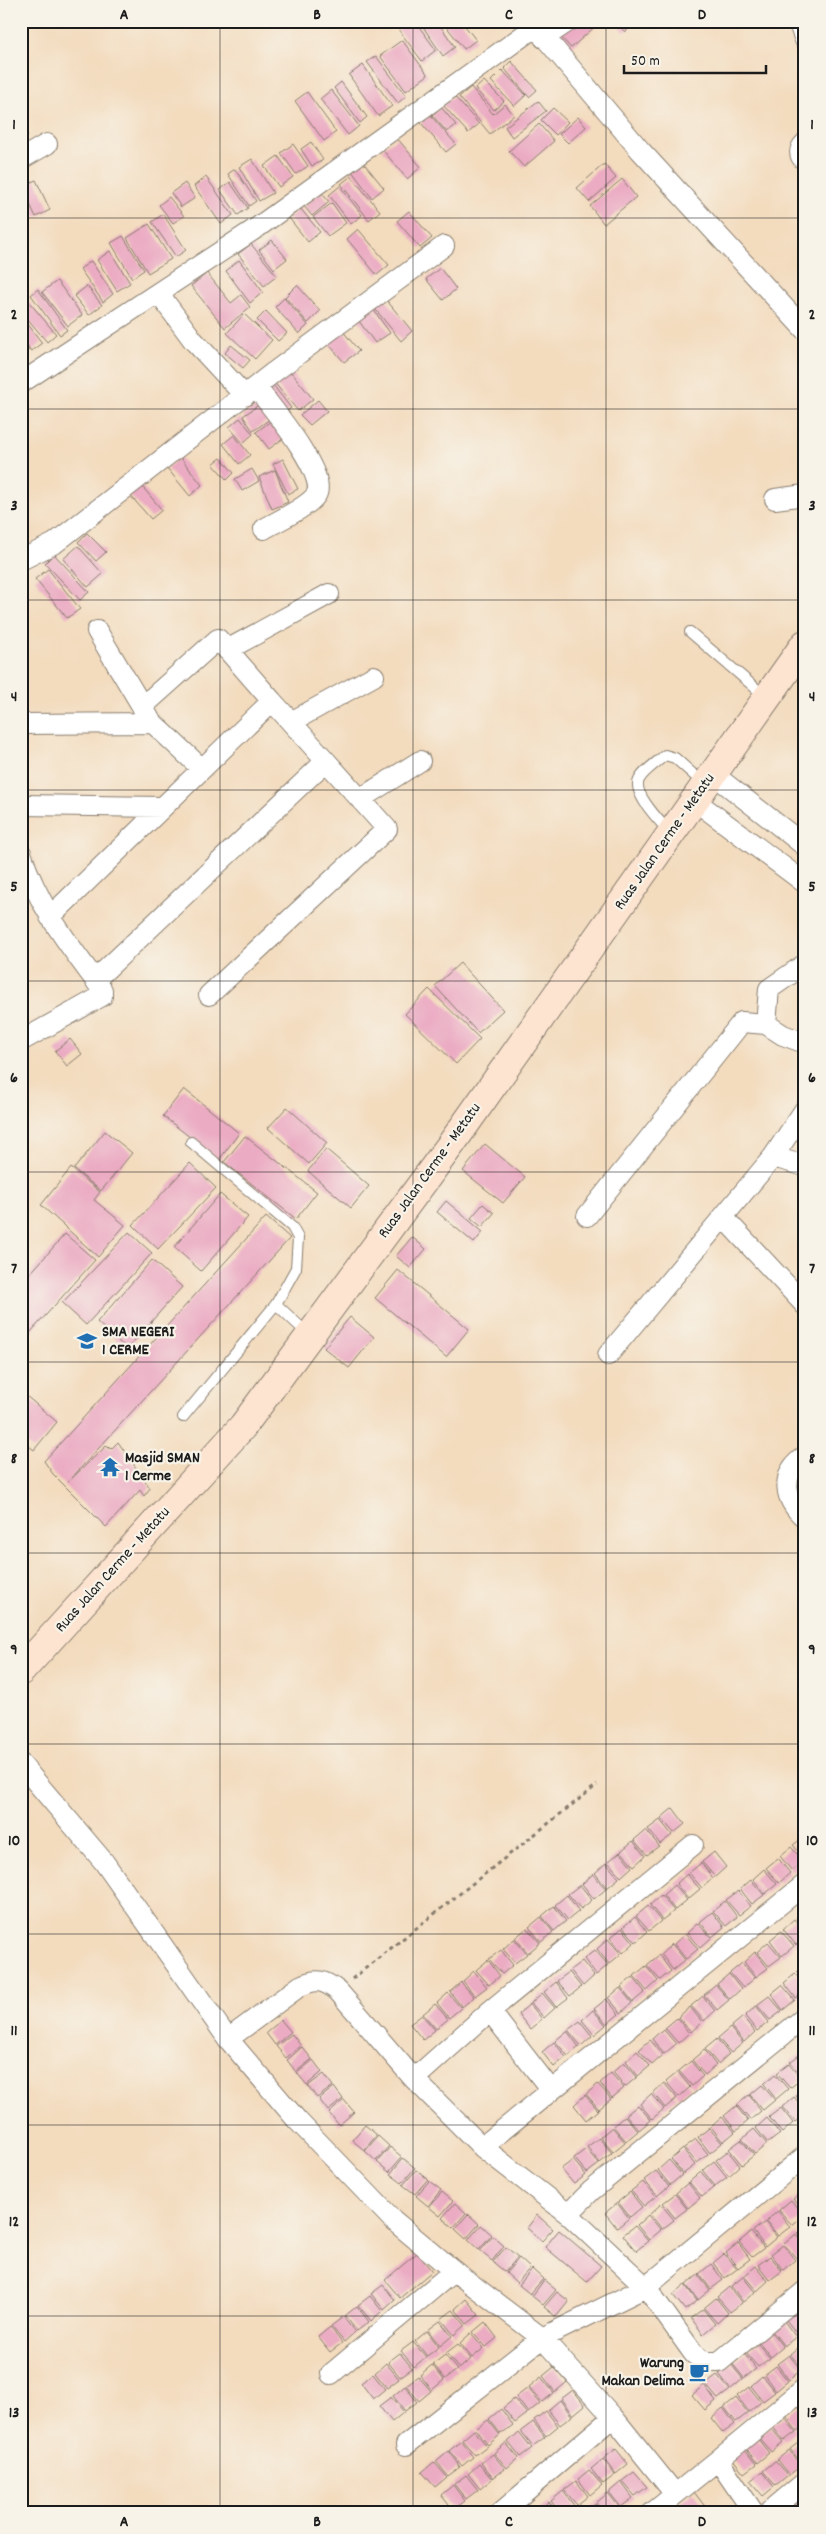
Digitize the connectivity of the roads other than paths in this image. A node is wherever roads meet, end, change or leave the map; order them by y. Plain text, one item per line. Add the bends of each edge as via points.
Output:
1 (569, 21) edge
2 (798, 21) edge
3 (537, 29) edge
4 (805, 40) edge
5 (805, 143) edge
6 (47, 144) dead end
7 (21, 159) edge
8 (805, 161) edge
9 (444, 246) dead end
10 (159, 294) junction
11 (805, 330) edge
12 (21, 383) edge
13 (251, 391) junction
14 (805, 494) edge
15 (776, 499) dead end
16 (264, 529) dead end
17 (21, 560) edge
18 (329, 594) dead end
19 (98, 631) dead end
20 (690, 632) dead end
21 (805, 644) edge
22 (227, 650) junction
23 (374, 676) dead end
24 (767, 698) junction
25 (272, 701) junction
26 (142, 707) junction
27 (291, 722) junction
28 (154, 723) junction
29 (21, 724) edge
30 (326, 761) junction
31 (420, 761) dead end
32 (202, 769) junction
33 (704, 787) junction
34 (360, 799) junction
35 (21, 805) edge
36 (163, 807) junction
37 (670, 834) junction
38 (805, 846) edge
39 (21, 853) edge
40 (805, 883) edge
41 (50, 917) junction
42 (805, 964) edge
43 (95, 980) junction
44 (209, 995) dead end
45 (766, 1024) junction
46 (21, 1041) edge
47 (805, 1043) edge
48 (805, 1109) edge
49 (191, 1142) dead end
50 (773, 1157) junction
51 (805, 1166) edge
52 (587, 1216) dead end
53 (722, 1217) junction
54 (276, 1304) junction
55 (805, 1305) edge
56 (310, 1336) junction
57 (608, 1355) dead end
58 (183, 1417) dead end
59 (805, 1456) edge
60 (805, 1518) edge
61 (21, 1671) edge
62 (21, 1764) edge
63 (693, 1845) dead end
64 (805, 1884) edge
65 (490, 2011) junction
66 (805, 2016) edge
67 (228, 2039) junction
68 (414, 2079) junction
69 (551, 2090) junction
70 (482, 2147) junction
71 (805, 2156) edge
72 (568, 2214) junction
73 (454, 2271) junction
74 (646, 2287) junction
75 (805, 2291) edge
76 (542, 2338) junction
77 (331, 2374) dead end
78 (805, 2388) edge
79 (612, 2417) junction
80 (406, 2445) dead end
81 (718, 2460) junction
82 (805, 2482) edge
83 (675, 2494) junction
84 (500, 2513) edge
85 (652, 2513) edge
86 (754, 2513) edge
87 (768, 2513) edge

1 - 3 street
2 - 4 street
3 - 10 street via 258,228
3 - 11 street via 640,150
5 - 8 street via 800,148
6 - 7 street
9 - 13 street
10 - 12 street
10 - 13 street via 193,340
13 - 16 street via 299,443 318,486 316,495 304,505
13 - 17 street via 54,543
14 - 15 street
18 - 22 street
19 - 26 street
20 - 24 lane
21 - 24 main road, Ruas Jalan Cerme - Metatu
22 - 25 street
22 - 26 street via 218,639
23 - 27 street
24 - 33 main road, Ruas Jalan Cerme - Metatu
25 - 27 street
25 - 32 street
26 - 28 street
27 - 30 street
28 - 29 street
28 - 32 street
30 - 34 street
30 - 43 street
31 - 34 street
32 - 36 street
33 - 37 main road, Ruas Jalan Cerme - Metatu
33 - 37 lane via 675,758 665,755 639,778 637,787 640,795
33 - 38 street
33 - 40 street
34 - 44 street via 387,829
35 - 36 street
36 - 41 street
37 - 56 main road, Ruas Jalan Cerme - Metatu via 452,1143
39 - 41 street via 28,875
41 - 43 street
42 - 45 street via 770,989
43 - 46 street via 102,996
45 - 47 street
45 - 52 street via 742,1022
48 - 50 street
49 - 54 lane via 292,1227 298,1238 296,1268
50 - 51 street
50 - 53 street
53 - 55 street
53 - 57 street
54 - 56 lane
54 - 58 lane
56 - 61 main road, Ruas Jalan Cerme - Metatu via 243,1426
59 - 60 street via 790,1472 788,1497 793,1508
62 - 67 street via 104,1862
63 - 65 street
64 - 69 street
65 - 68 street
65 - 69 street
66 - 72 street via 591,2191
67 - 68 street via 300,1986 310,1981 324,1981 338,1990
67 - 73 street via 297,2120 386,2213
68 - 70 street
69 - 70 street
70 - 72 street
71 - 74 street
72 - 74 street
73 - 76 street
73 - 77 street
74 - 75 street via 694,2354 704,2362 719,2362
74 - 76 street
76 - 79 street
76 - 80 street
78 - 81 street
79 - 83 street
79 - 84 street
81 - 83 street
81 - 86 street
82 - 87 street
83 - 85 street

